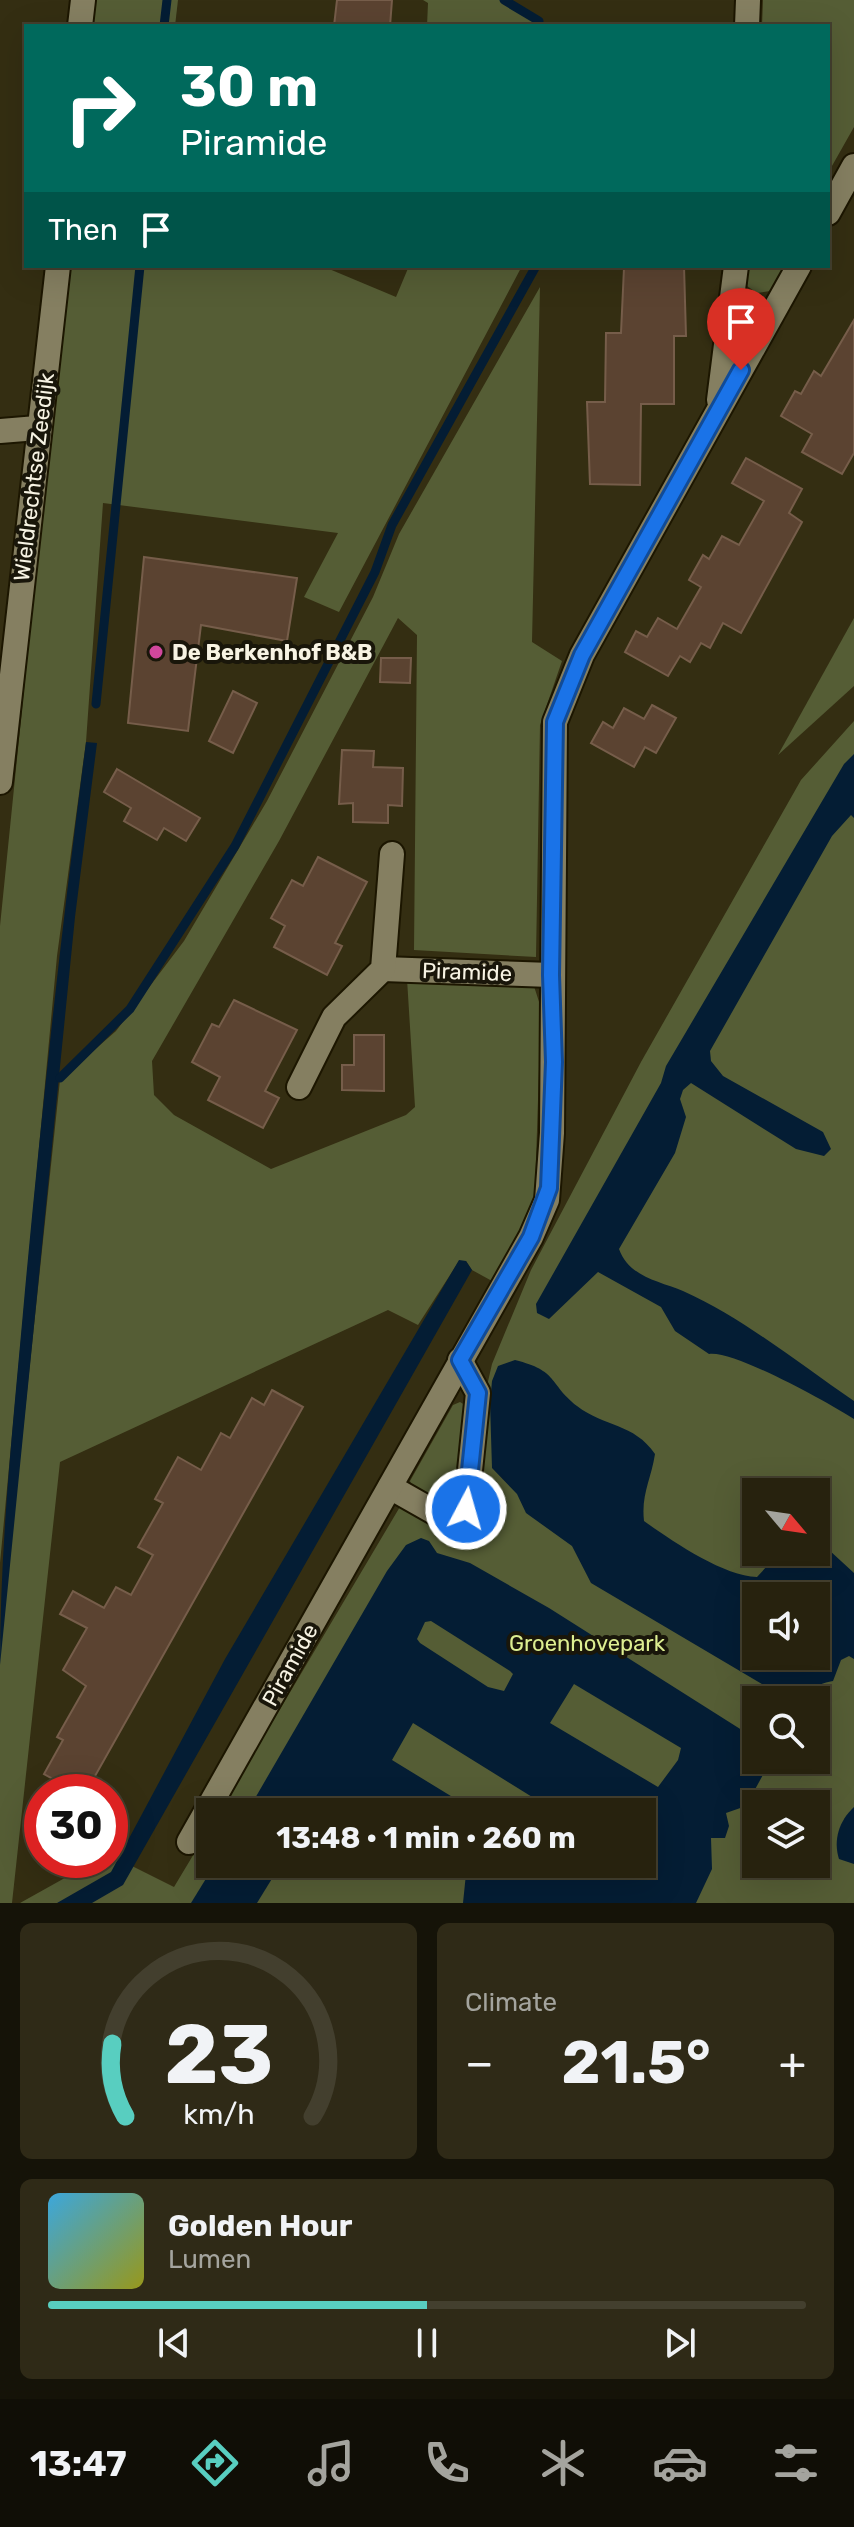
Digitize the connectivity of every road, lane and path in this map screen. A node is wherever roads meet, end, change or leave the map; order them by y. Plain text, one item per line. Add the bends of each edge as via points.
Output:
1 (83, 0) edge
2 (748, 0) edge
3 (80, 24) edge
4 (747, 24) edge
5 (854, 166) edge
6 (830, 209) edge
7 (58, 268) edge
8 (736, 268) edge
9 (798, 268) edge
10 (717, 411) junction
11 (37, 428) junction
12 (0, 431) edge
13 (0, 782) edge
14 (392, 854) dead end
15 (383, 969) junction
16 (551, 975) junction
17 (299, 1087) dead end
18 (460, 1360) junction
19 (390, 1487) junction
20 (189, 1842) dead end

1 - 3 street
2 - 4 street
5 - 6 street
7 - 11 street, Wieldrechtse Zeedijk
8 - 10 street, Piramide
9 - 10 street, Piramide
10 - 16 street, Piramide via 582,655 555,722
11 - 12 street
11 - 13 street, Wieldrechtse Zeedijk
14 - 15 street
15 - 16 street, Piramide
15 - 17 street via 334,1017
16 - 18 street, Piramide via 554,1062 547,1200
18 - 19 street, Piramide
18 - 19 street via 478,1393 466,1509 457,1525
19 - 20 street, Piramide

